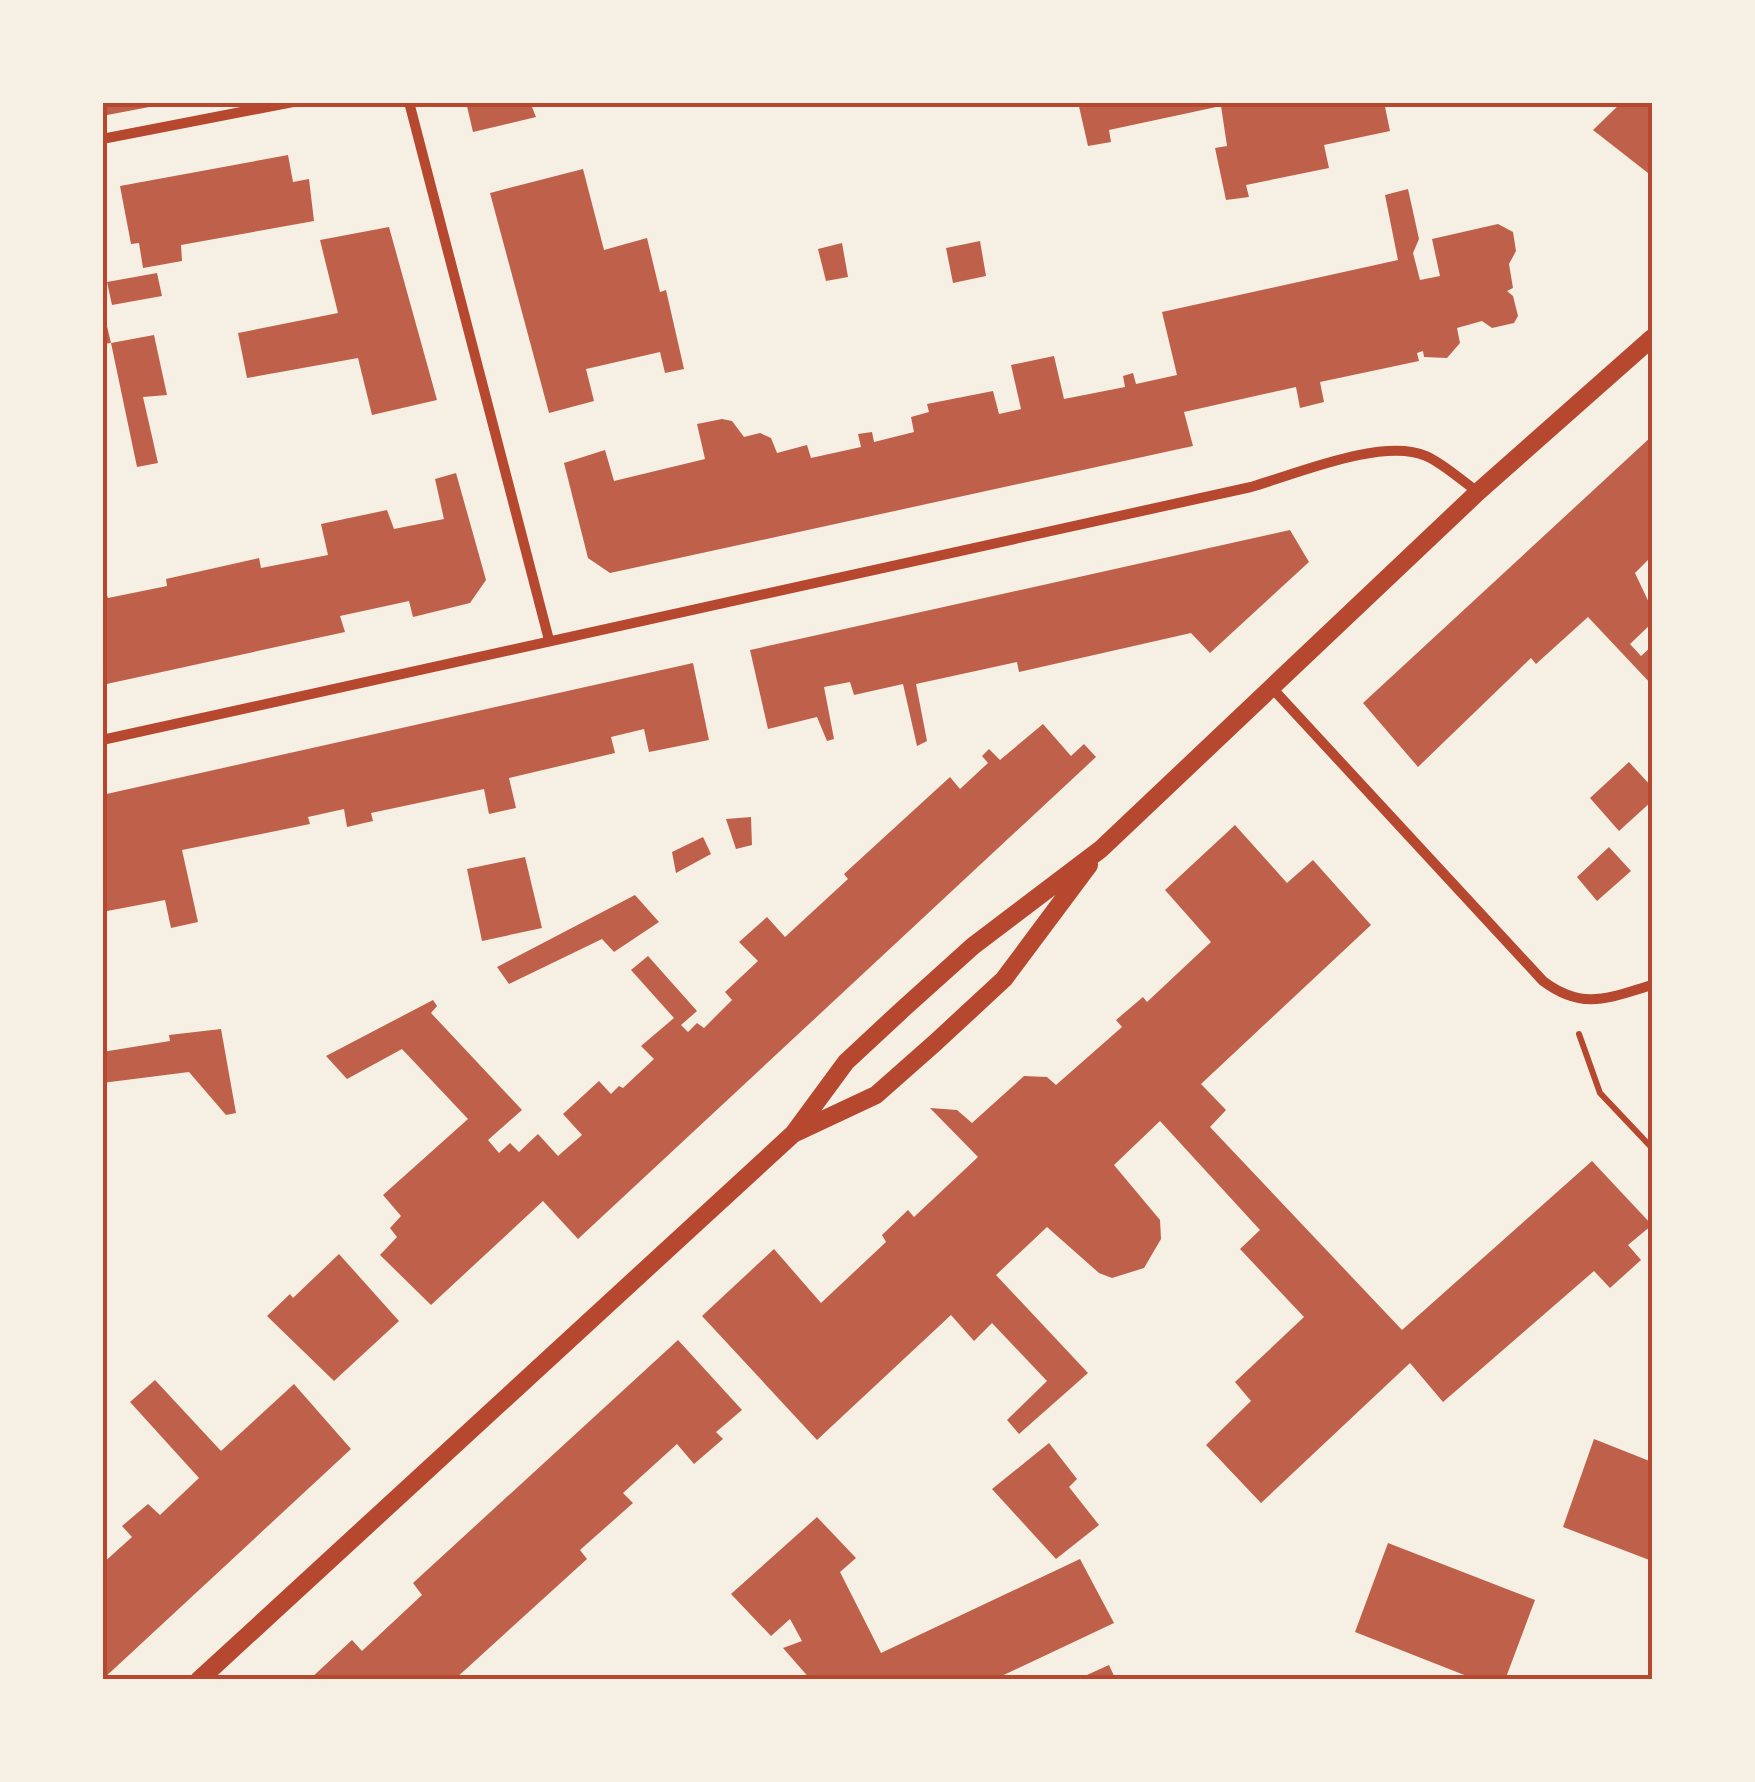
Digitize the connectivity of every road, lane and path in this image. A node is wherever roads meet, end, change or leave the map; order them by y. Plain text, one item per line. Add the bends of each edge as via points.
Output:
1 (292, 102) edge
2 (409, 102) edge
3 (102, 138) edge
4 (1652, 338) edge
5 (1478, 492) junction
6 (549, 640) junction
7 (1272, 688) junction
8 (102, 740) edge
9 (1102, 849) junction
10 (1652, 985) edge
11 (1566, 998) junction
12 (793, 1134) junction
13 (1652, 1148) edge
14 (199, 1680) edge

1 - 3 street
2 - 6 street
4 - 5 street
5 - 6 street via 1426,456 1364,454 1251,486
5 - 7 street
6 - 8 street
7 - 9 street
7 - 11 street via 1543,982
9 - 12 street via 903,1009 846,1062
9 - 12 street via 1004,980 876,1095
10 - 11 street via 1601,1000
11 - 13 path via 1600,1093
12 - 14 street

